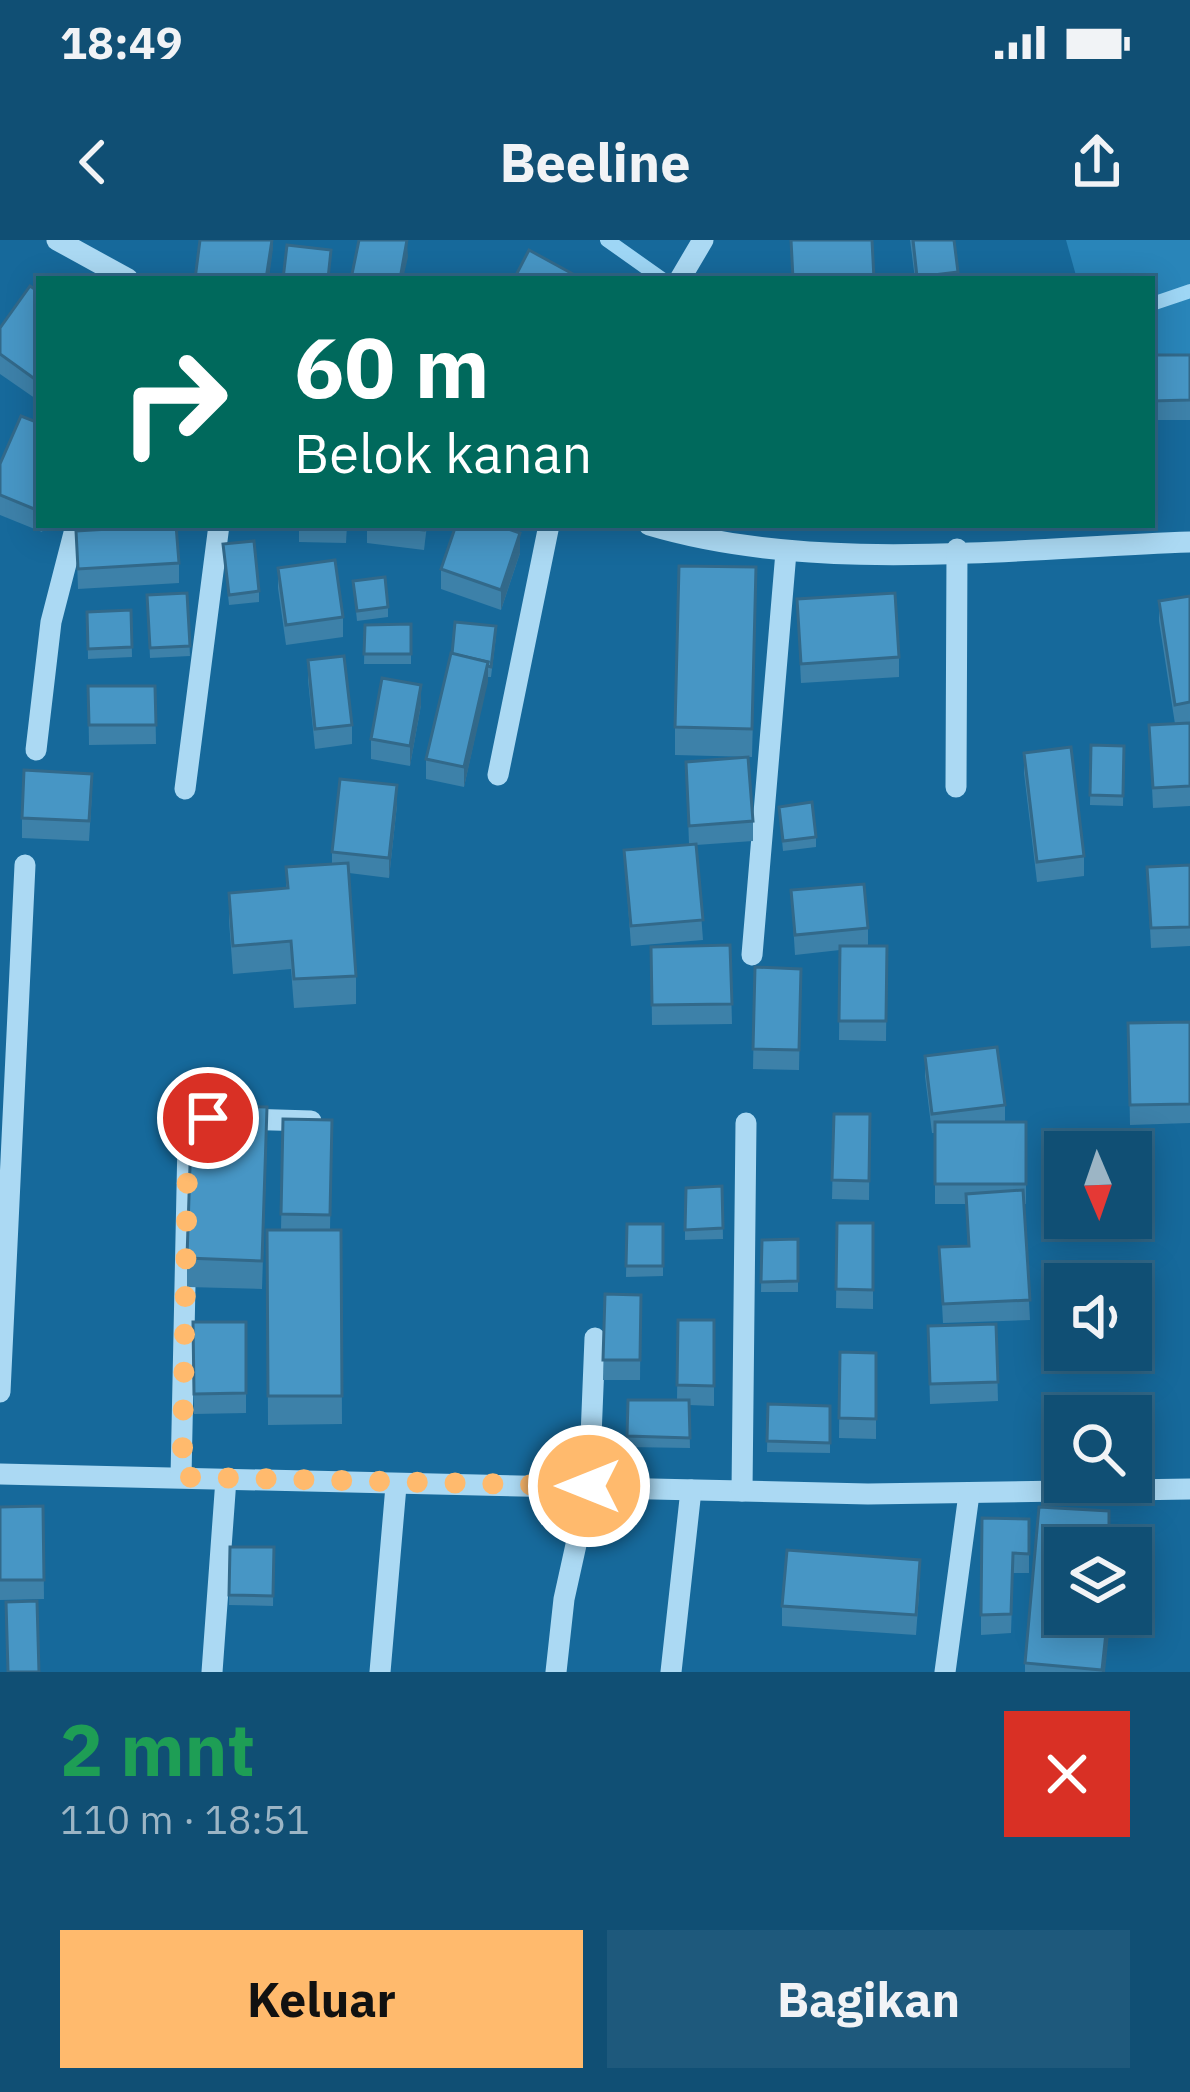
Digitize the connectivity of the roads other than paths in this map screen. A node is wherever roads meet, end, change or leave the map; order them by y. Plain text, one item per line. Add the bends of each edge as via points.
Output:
1 (58, 240) edge
2 (703, 240) edge
3 (123, 276) edge
4 (682, 276) edge
5 (75, 528) edge
6 (219, 528) edge
7 (548, 528) edge
8 (660, 528) edge
9 (1190, 542) edge
10 (957, 549) junction
11 (785, 552) junction
12 (36, 750) dead end
13 (498, 776) dead end
14 (956, 787) dead end
15 (185, 789) dead end
16 (25, 865) dead end
17 (752, 955) dead end
18 (325, 1122) edge
19 (746, 1124) dead end
20 (595, 1338) dead end
21 (0, 1393) edge
22 (0, 1474) edge
23 (182, 1477) junction
24 (226, 1479) junction
25 (396, 1486) junction
26 (589, 1486) junction
27 (691, 1490) junction
28 (1190, 1490) edge
29 (742, 1491) junction
30 (969, 1494) junction
31 (212, 1672) edge
32 (380, 1672) edge
33 (556, 1672) edge
34 (671, 1672) edge
35 (945, 1672) edge

1 - 3 street
2 - 4 street
5 - 12 street via 51,622
6 - 15 street
7 - 13 street
8 - 11 street
9 - 10 street
10 - 11 street
10 - 14 street
11 - 17 street
16 - 21 street
18 - 23 street via 208,1118 192,1126
19 - 29 street
20 - 26 street
22 - 23 street
23 - 24 street
24 - 25 street
24 - 31 street
25 - 26 street
25 - 32 street
26 - 27 street
26 - 33 street
27 - 29 street
27 - 34 street
28 - 30 street
29 - 30 street
30 - 35 street

